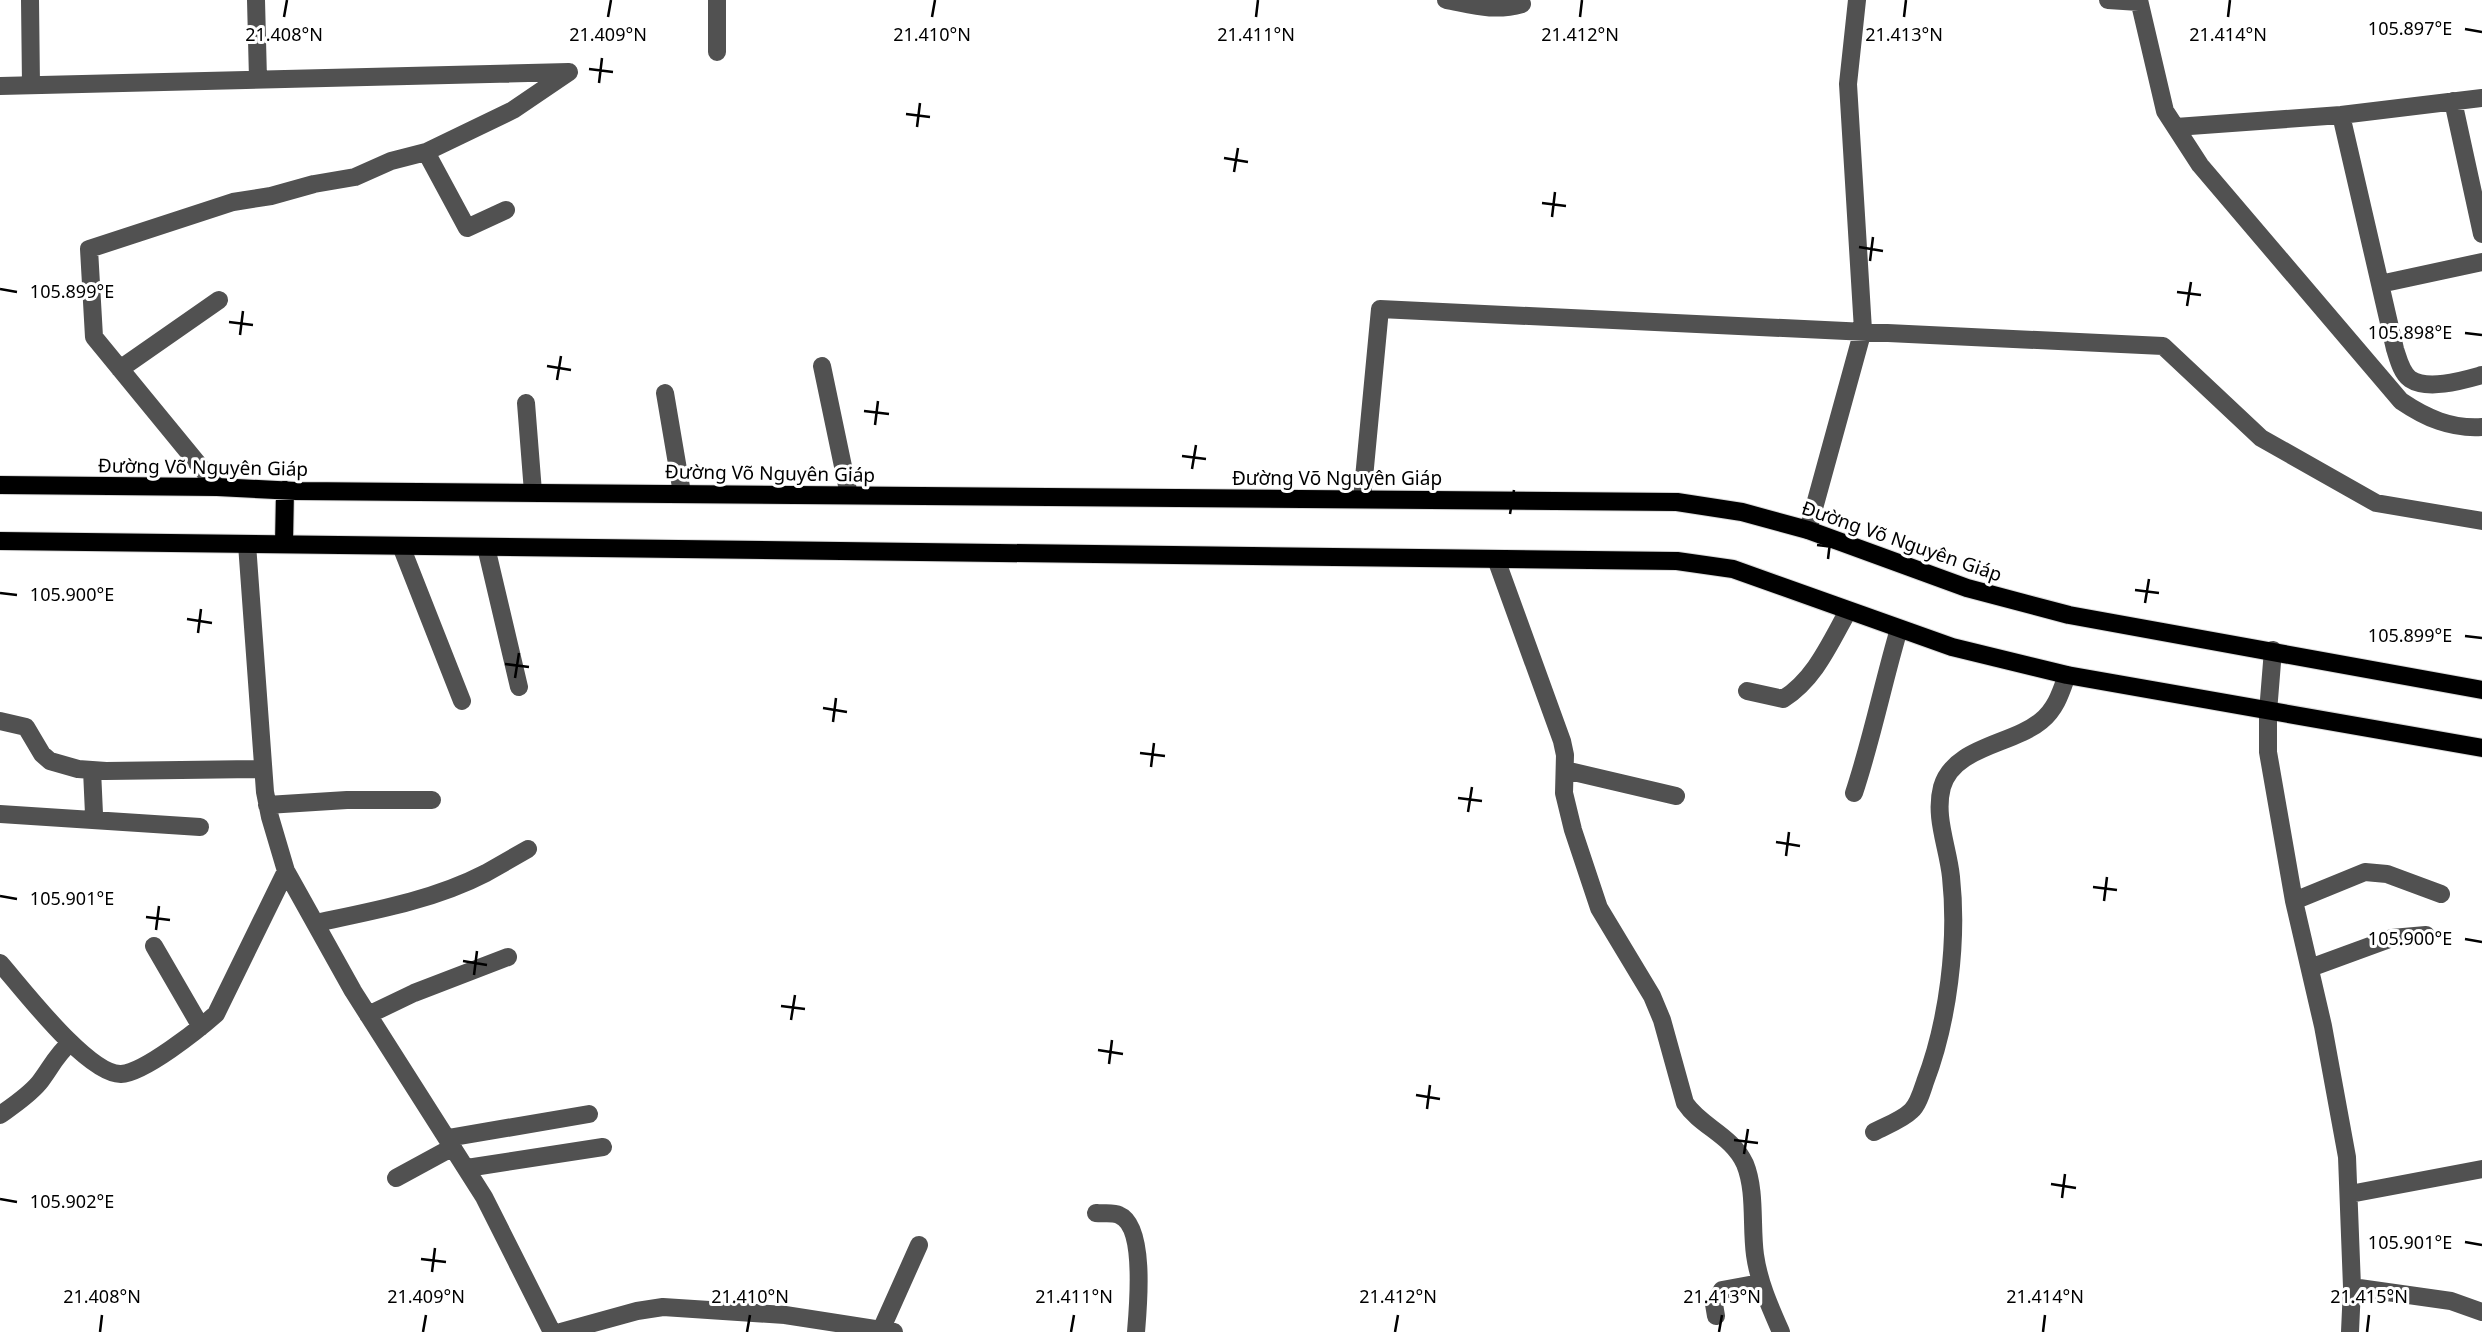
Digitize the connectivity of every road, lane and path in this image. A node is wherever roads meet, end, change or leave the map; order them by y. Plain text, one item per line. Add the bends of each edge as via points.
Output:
1 (30, 0) edge
2 (256, 0) edge
3 (717, 0) edge
4 (1446, 0) edge
5 (1857, 0) edge
6 (2108, 0) edge
7 (2139, 1) edge
8 (1522, 4) dead end
9 (717, 52) dead end
10 (258, 79) junction
11 (31, 85) junction
12 (0, 86) edge
13 (2482, 98) edge
14 (2453, 101) junction
15 (2341, 115) junction
16 (2176, 127) junction
17 (426, 152) junction
18 (506, 210) dead end
19 (2482, 234) edge
20 (2482, 262) edge
21 (2380, 284) junction
22 (219, 300) dead end
23 (1863, 330) junction
24 (822, 366) dead end
25 (120, 369) junction
26 (2482, 374) edge
27 (665, 393) dead end
28 (526, 403) dead end
29 (2482, 427) edge
30 (0, 485) edge
31 (217, 487) junction
32 (285, 490) junction
33 (533, 492) junction
34 (682, 493) junction
35 (849, 495) junction
36 (1362, 499) junction
37 (2482, 521) edge
38 (1808, 530) junction
39 (0, 541) edge
40 (247, 544) junction
41 (284, 544) junction
42 (401, 546) junction
43 (486, 547) junction
44 (1496, 559) junction
45 (1848, 611) junction
46 (1899, 629) junction
47 (2273, 650) junction
48 (2067, 675) junction
49 (519, 687) dead end
50 (2482, 690) edge
51 (1747, 691) dead end
52 (462, 701) dead end
53 (2269, 712) junction
54 (0, 721) edge
55 (2482, 748) edge
56 (262, 769) junction
57 (92, 770) junction
58 (1565, 770) junction
59 (1854, 793) dead end
60 (1676, 796) dead end
61 (432, 800) dead end
62 (268, 805) junction
63 (0, 814) edge
64 (94, 814) dead end
65 (200, 827) dead end
66 (528, 849) dead end
67 (286, 872) junction
68 (2441, 894) dead end
69 (2294, 901) junction
70 (316, 923) junction
71 (2426, 935) dead end
72 (154, 946) dead end
73 (508, 957) dead end
74 (0, 962) edge
75 (2310, 968) junction
76 (368, 1014) junction
77 (201, 1027) junction
78 (70, 1043) junction
79 (589, 1114) dead end
80 (0, 1115) edge
81 (1874, 1132) dead end
82 (450, 1142) junction
83 (603, 1147) dead end
84 (467, 1168) junction
85 (2482, 1169) edge
86 (396, 1178) dead end
87 (2350, 1194) junction
88 (1096, 1213) dead end
89 (919, 1245) dead end
90 (1760, 1283) junction
91 (2353, 1287) junction
92 (2482, 1312) edge
93 (1716, 1316) dead end
94 (571, 1331) edge
95 (882, 1331) edge
96 (552, 1332) edge
97 (1136, 1332) edge
98 (1782, 1332) edge
99 (2350, 1332) edge

1 - 11 street
2 - 10 street
3 - 9 street
4 - 8 street via 1505,9
5 - 23 street via 1848,84
6 - 7 street
7 - 16 street via 2165,111
10 - 11 street
10 - 17 street via 569,72 513,110
11 - 12 street
13 - 14 street
14 - 15 street
14 - 19 street
15 - 16 street
15 - 21 street
16 - 29 street via 2200,165 2401,401 2421,415 2449,425
17 - 18 street via 467,228
17 - 25 street via 355,177 233,202 89,248 94,337
20 - 21 street
21 - 26 street via 2395,349 2410,379 2446,383
22 - 25 street
23 - 36 street via 1380,309
23 - 37 street via 2164,346 2261,438 2376,503
23 - 38 street
24 - 35 street
25 - 31 street
27 - 34 street
28 - 33 street
30 - 31 main road, Đường Võ Nguyên Giáp
31 - 32 main road, Đường Võ Nguyên Giáp
32 - 33 main road, Đường Võ Nguyên Giáp
32 - 41 main road
33 - 34 main road, Đường Võ Nguyên Giáp
34 - 35 main road, Đường Võ Nguyên Giáp
35 - 36 main road, Đường Võ Nguyên Giáp
36 - 38 main road, Đường Võ Nguyên Giáp via 1677,502 1742,512
38 - 47 main road, Đường Võ Nguyên Giáp via 1966,588 2069,615
39 - 40 main road
40 - 41 main road
40 - 56 street
41 - 42 main road
42 - 43 main road
42 - 52 street
43 - 44 main road
43 - 49 street
44 - 45 main road via 1688,563 1733,569
44 - 58 street via 1562,741
45 - 46 main road
45 - 51 street via 1800,688 1783,699
46 - 48 main road
46 - 59 street
47 - 50 main road, Đường Võ Nguyên Giáp
47 - 53 street
48 - 53 main road
48 - 81 street via 2056,704 2043,720 1971,754 1943,785 1939,804 1953,915 1951,965 1934,1058 1912,1111
53 - 55 main road
53 - 69 street via 2268,752
54 - 57 street via 26,726 50,761
56 - 57 street
56 - 62 street
57 - 64 street
58 - 60 street
58 - 90 street via 1564,793 1599,908 1652,996 1685,1102 1727,1139 1744,1163
61 - 62 street
62 - 67 street
63 - 65 street
66 - 70 street via 444,890
67 - 70 street
67 - 77 street via 216,1014
68 - 69 street via 2387,874 2365,872
69 - 75 street
70 - 76 street
71 - 75 street via 2392,938
72 - 77 street
73 - 76 street
74 - 78 street
75 - 87 street
76 - 82 street
77 - 78 street via 126,1073 109,1071
78 - 80 street via 40,1082
79 - 82 street
82 - 84 street
82 - 86 street
83 - 84 street
84 - 96 street
85 - 87 street
87 - 91 street
88 - 97 street via 1119,1215 1129,1224 1140,1283
89 - 95 street
90 - 93 street via 1722,1290 1714,1304
90 - 98 street
91 - 92 street via 2451,1301
91 - 99 street
94 - 95 street via 663,1307 785,1315

